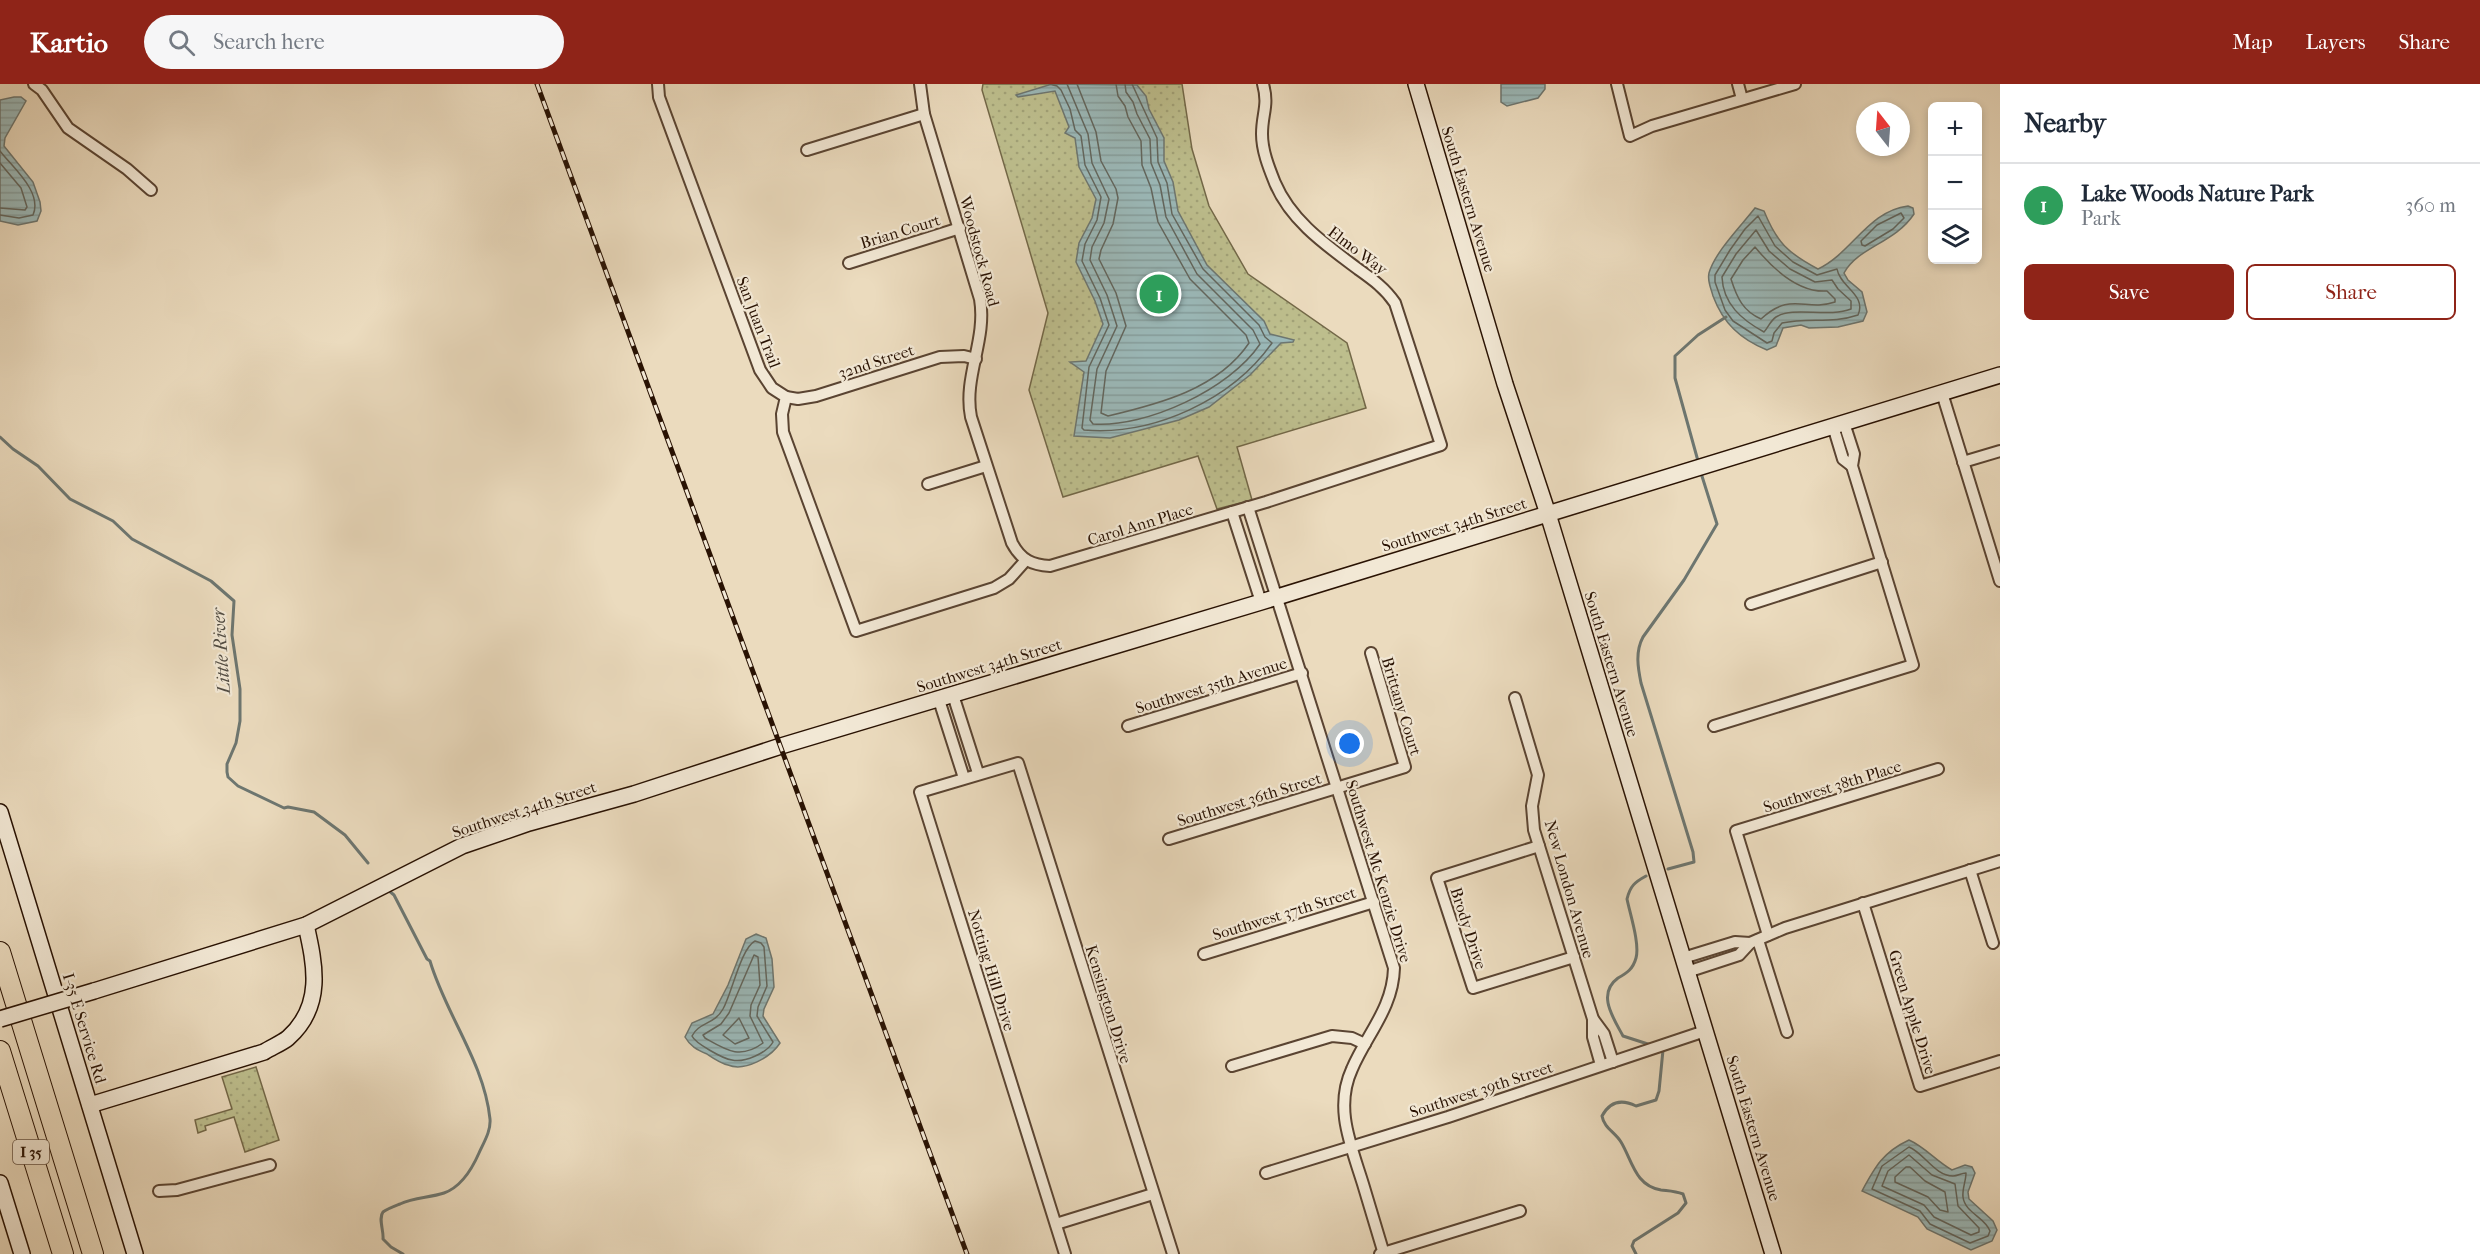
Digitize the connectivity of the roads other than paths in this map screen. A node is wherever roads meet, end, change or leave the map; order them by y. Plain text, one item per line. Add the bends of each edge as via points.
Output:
1 (34, 84) edge
2 (658, 84) edge
3 (920, 84) edge
4 (1263, 84) edge
5 (1416, 84) edge
6 (1617, 84) edge
7 (1737, 84) edge
8 (1795, 84) edge
9 (1742, 99) junction
10 (924, 114) junction
11 (807, 150) dead end
12 (150, 190) dead end
13 (960, 228) junction
14 (849, 263) dead end
15 (976, 359) junction
16 (2000, 375) edge
17 (1942, 393) junction
18 (786, 397) junction
19 (1838, 425) junction
20 (1441, 446) joint
21 (2000, 451) edge
22 (1963, 462) junction
23 (986, 466) junction
24 (928, 484) dead end
25 (1248, 507) junction
26 (1232, 512) junction
27 (1548, 514) junction
28 (1026, 560) junction
29 (1882, 562) junction
30 (2000, 581) edge
31 (1277, 597) junction
32 (1261, 602) junction
33 (1751, 604) dead end
34 (1371, 653) dead end
35 (1302, 673) junction
36 (946, 697) junction
37 (1515, 698) dead end
38 (1128, 726) dead end
39 (1714, 726) dead end
40 (1018, 763) joint
41 (1405, 766) joint
42 (1938, 769) dead end
43 (978, 773) junction
44 (964, 778) junction
45 (1338, 788) junction
46 (0, 812) edge
47 (1169, 839) dead end
48 (1539, 846) junction
49 (2000, 861) edge
50 (1970, 870) junction
51 (1374, 902) junction
52 (1863, 903) junction
53 (306, 925) junction
54 (1759, 940) junction
55 (1993, 943) dead end
56 (0, 952) edge
57 (1204, 954) dead end
58 (1574, 957) junction
59 (1685, 965) junction
60 (0, 1019) edge
61 (1593, 1019) junction
62 (1705, 1031) junction
63 (1787, 1032) dead end
64 (1365, 1044) junction
65 (0, 1051) edge
66 (2000, 1061) edge
67 (1613, 1062) junction
68 (1601, 1065) junction
69 (1232, 1066) dead end
70 (90, 1105) junction
71 (1351, 1146) junction
72 (270, 1165) dead end
73 (1266, 1173) dead end
74 (0, 1182) edge
75 (159, 1191) dead end
76 (1154, 1194) junction
77 (1520, 1211) dead end
78 (1056, 1224) junction
79 (22, 1254) edge
80 (63, 1254) edge
81 (93, 1254) edge
82 (135, 1254) edge
83 (1065, 1254) edge
84 (1173, 1254) edge
85 (1383, 1254) edge
86 (1773, 1254) edge

1 - 12 street via 68,128
2 - 18 street, San Juan Trail via 659,97 760,370 772,388
3 - 10 street, Woodstock Road
4 - 20 street, Elmo Way via 1267,102 1263,150 1279,191 1316,237 1381,286 1395,303
5 - 27 street, South Eastern Avenue via 1504,384
6 - 9 street via 1630,136
7 - 9 street
8 - 9 street
10 - 11 street
10 - 13 street, Woodstock Road
13 - 14 street, Brian Court
13 - 15 street, Woodstock Road via 982,311
15 - 18 street, 32nd Street via 940,357 816,396
15 - 23 street, Woodstock Road via 969,406
16 - 17 street, Southwest 34th Street
17 - 19 street, Southwest 34th Street
17 - 22 street
18 - 28 street via 783,432 856,631 994,588 1009,579
19 - 27 street, Southwest 34th Street
19 - 29 street via 1854,454 1852,465
20 - 25 street, Carol Ann Place
21 - 22 street
22 - 30 street
23 - 24 street
23 - 28 street, Woodstock Road via 1006,530 1016,551
25 - 26 street, Carol Ann Place
25 - 31 street, Southwest Mc Kenzie Drive
26 - 28 street, Carol Ann Place via 1059,564 1036,566
26 - 32 street
27 - 31 street, Southwest 34th Street
27 - 59 street, South Eastern Avenue
29 - 33 street
29 - 39 street via 1913,665
31 - 32 street, Southwest 34th Street
31 - 35 street, Southwest Mc Kenzie Drive
32 - 36 street, Southwest 34th Street
34 - 41 street, Brittany Court
35 - 38 street, Southwest 35th Avenue
35 - 45 street, Southwest Mc Kenzie Drive
36 - 43 street
36 - 44 street
36 - 53 street, Southwest 34th Street via 462,846
37 - 48 street, New London Avenue via 1538,775 1532,807
40 - 43 street, Notting Hill Drive
40 - 76 street, Kensington Drive
41 - 45 street, Southwest 36th Street
42 - 54 street, Southwest 38th Place via 1736,831
43 - 44 street, Notting Hill Drive
44 - 78 street, Notting Hill Drive via 920,792
45 - 47 street, Southwest 36th Street
45 - 51 street, Southwest Mc Kenzie Drive
46 - 70 street, I-35 E Service Rd
48 - 58 street, New London Avenue
48 - 58 street, Brody Drive via 1437,878 1473,988
49 - 50 street
50 - 52 street
50 - 55 street
51 - 57 street, Southwest 37th Street
51 - 64 street, Southwest Mc Kenzie Drive via 1392,960 1394,983
52 - 54 street
52 - 66 street, Green Apple Drive via 1920,1086
53 - 60 street, Southwest 34th Street, bridge
53 - 70 street via 316,980 310,1005 287,1039 264,1052
54 - 59 street via 1735,942
54 - 63 street
56 - 81 highway, I 35
58 - 61 street, New London Avenue
59 - 62 street, South Eastern Avenue
61 - 67 street, New London Avenue via 1604,1034
61 - 68 street, New London Avenue via 1593,1037
62 - 67 street, Southwest 39th Street
62 - 86 street, South Eastern Avenue
64 - 69 street via 1332,1036
64 - 71 street, Southwest Mc Kenzie Drive via 1344,1095 1344,1119
65 - 80 highway, I 35
67 - 68 street, Southwest 39th Street
68 - 71 street, Southwest 39th Street
70 - 82 street, I-35 E Service Rd
71 - 73 street, Southwest 39th Street
71 - 85 street, Southwest Mc Kenzie Drive
72 - 75 street via 177,1190
74 - 79 street
76 - 78 street
76 - 84 street, Kensington Drive
77 - 85 street
78 - 83 street, Notting Hill Drive

